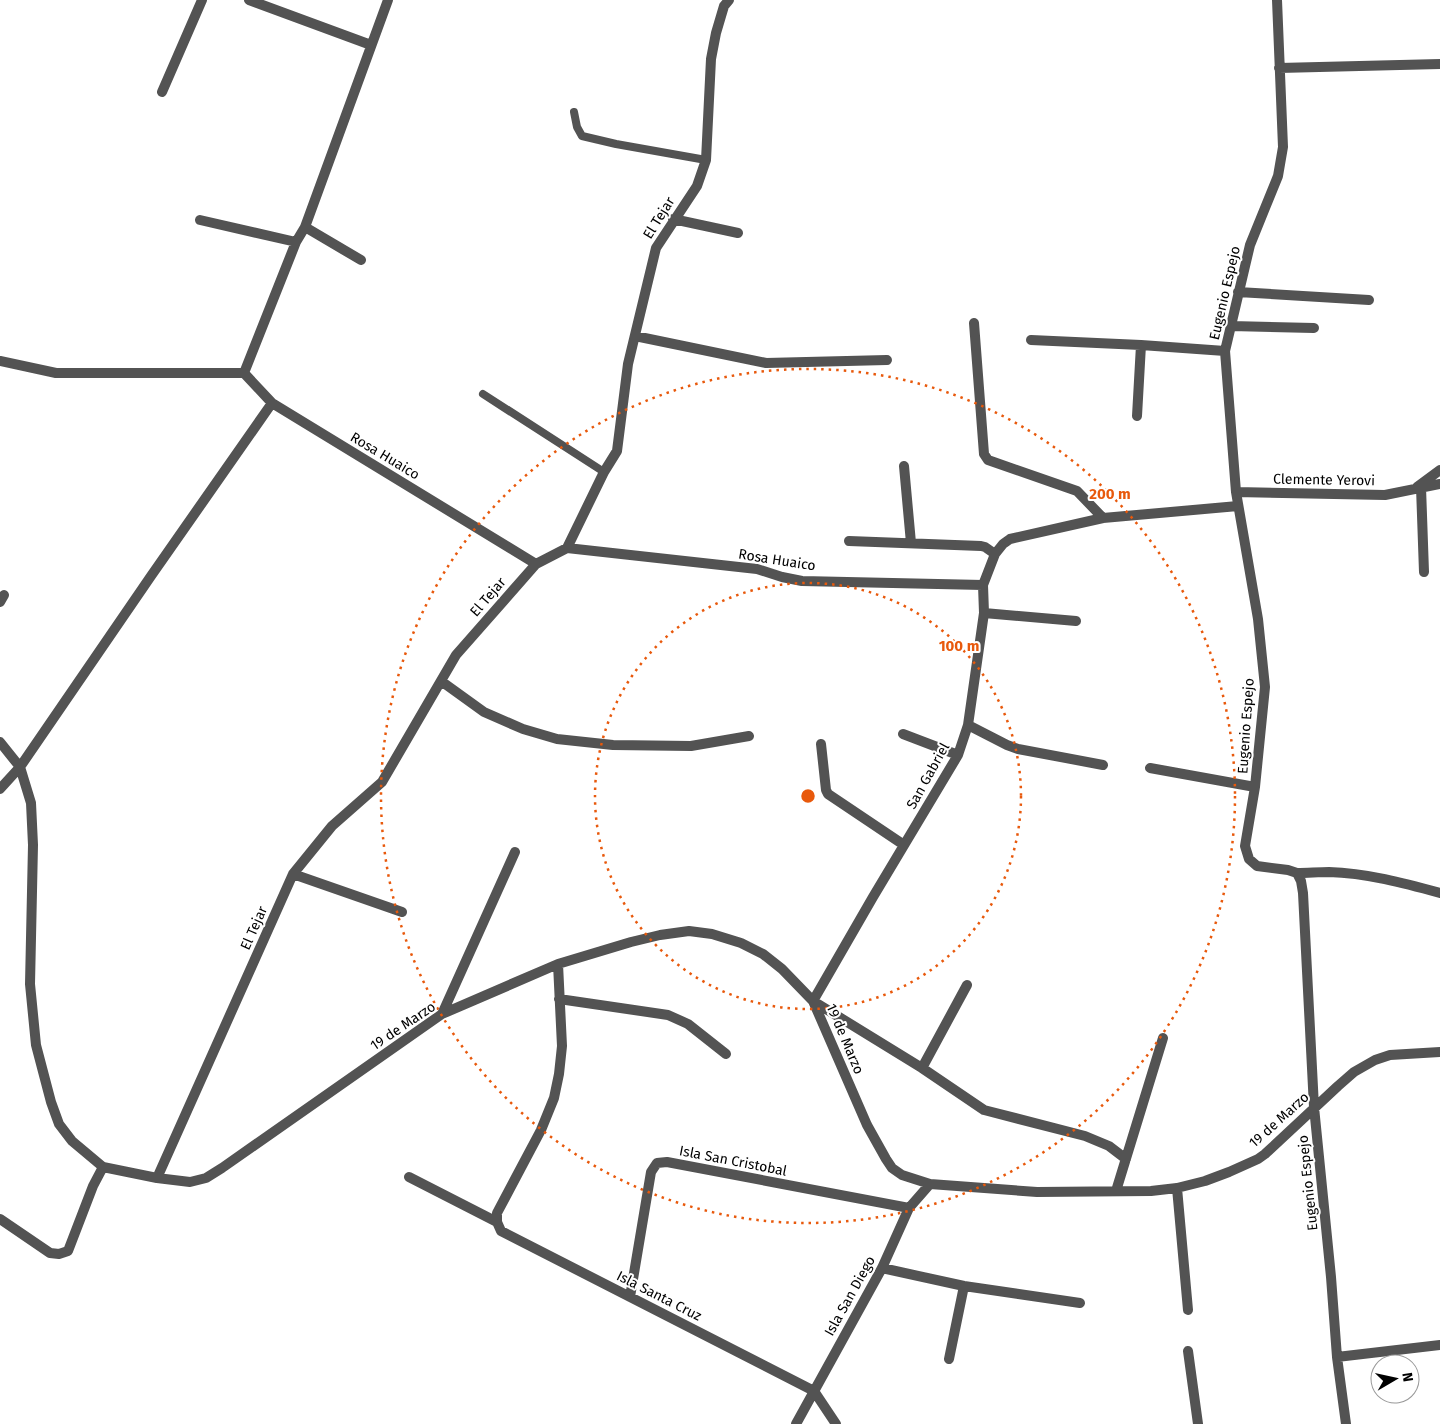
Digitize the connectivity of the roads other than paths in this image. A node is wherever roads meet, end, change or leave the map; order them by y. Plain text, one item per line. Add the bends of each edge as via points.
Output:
1 (202, 0) edge
2 (249, 0) edge
3 (388, 0) edge
4 (729, 0) edge
5 (1277, 0) edge
6 (371, 45) junction
7 (1440, 64) edge
8 (1279, 68) junction
9 (162, 92) dead end
10 (574, 112) dead end
11 (706, 160) junction
12 (673, 219) junction
13 (200, 220) dead end
14 (305, 226) junction
15 (738, 233) dead end
16 (296, 242) junction
17 (361, 260) dead end
18 (1238, 292) junction
19 (1369, 300) dead end
20 (974, 323) dead end
21 (1230, 326) junction
22 (1314, 328) dead end
23 (634, 336) junction
24 (1031, 340) dead end
25 (1140, 344) junction
26 (1225, 351) junction
27 (887, 360) dead end
28 (0, 361) edge
29 (244, 372) junction
30 (483, 394) dead end
31 (272, 403) junction
32 (1137, 416) dead end
33 (904, 466) dead end
34 (1440, 470) edge
35 (604, 472) junction
36 (1440, 484) edge
37 (1415, 489) junction
38 (1236, 492) junction
39 (1238, 506) junction
40 (1103, 518) junction
41 (849, 541) dead end
42 (911, 543) junction
43 (566, 548) junction
44 (995, 554) junction
45 (536, 564) junction
46 (1424, 572) dead end
47 (983, 585) junction
48 (984, 613) junction
49 (1076, 621) dead end
50 (441, 681) junction
51 (968, 725) junction
52 (902, 734) dead end
53 (749, 736) dead end
54 (0, 742) edge
55 (820, 744) dead end
56 (958, 755) junction
57 (1103, 765) dead end
58 (1150, 768) dead end
59 (18, 769) junction
60 (2, 787) edge
61 (1255, 787) junction
62 (904, 845) junction
63 (515, 852) dead end
64 (1297, 873) junction
65 (293, 874) junction
66 (1440, 892) edge
67 (402, 912) dead end
68 (558, 968) junction
69 (967, 985) dead end
70 (560, 1000) junction
71 (813, 1001) junction
72 (442, 1014) junction
73 (1163, 1038) dead end
74 (1440, 1052) edge
75 (726, 1054) dead end
76 (922, 1068) junction
77 (1314, 1107) junction
78 (1126, 1159) junction
79 (101, 1170) junction
80 (409, 1177) dead end
81 (157, 1178) junction
82 (929, 1185) junction
83 (1177, 1188) junction
84 (1116, 1191) junction
85 (910, 1206) junction
86 (0, 1219) edge
87 (497, 1222) junction
88 (882, 1268) junction
89 (964, 1286) junction
90 (630, 1297) junction
91 (1080, 1303) dead end
92 (1188, 1310) dead end
93 (1440, 1345) edge
94 (1188, 1351) dead end
95 (1336, 1358) junction
96 (949, 1360) dead end
97 (814, 1391) junction
98 (796, 1424) edge
99 (836, 1424) edge
100 (1198, 1424) edge
101 (1346, 1424) edge

1 - 9 street
2 - 6 street
3 - 6 street
4 - 11 street, El Tejar via 724,6 711,60
5 - 8 street, Eugenio Espejo
6 - 14 street
7 - 8 street
8 - 18 street, Eugenio Espejo via 1283,147 1278,176 1250,245
10 - 11 lane via 582,136
11 - 12 street, El Tejar via 696,186
12 - 15 street
12 - 23 street, El Tejar via 656,248
13 - 16 street
14 - 16 street
14 - 17 street
16 - 29 street
18 - 19 street
18 - 21 street, Eugenio Espejo
20 - 40 street via 984,454 988,460 1078,491
21 - 22 street
21 - 26 street, Eugenio Espejo
23 - 27 street via 766,363
23 - 35 street, El Tejar via 618,452
24 - 25 street
25 - 26 street
25 - 32 street
26 - 38 street, Eugenio Espejo
28 - 29 street via 56,373
29 - 31 street, Rosa Huaico
30 - 35 lane
31 - 45 street, Rosa Huaico
31 - 59 street
33 - 42 street
34 - 37 street
35 - 43 street, El Tejar
36 - 37 street, Clemente Yerovi
37 - 38 street, Clemente Yerovi via 1385,495
37 - 46 street
38 - 39 street, Eugenio Espejo
39 - 40 street, San Gabriel
39 - 61 street, Eugenio Espejo via 1258,619 1265,687
40 - 44 street, San Gabriel via 1010,539
41 - 42 street
42 - 44 street via 980,546
43 - 45 street, El Tejar
43 - 47 street, Rosa Huaico via 756,569 782,578 802,580
44 - 47 street, San Gabriel
45 - 50 street, El Tejar via 456,655
47 - 48 street, San Gabriel
48 - 49 street
48 - 51 street, San Gabriel
50 - 53 street via 484,712 556,739 613,745 691,746
50 - 65 street, El Tejar via 382,782 332,826
51 - 56 street, San Gabriel
51 - 57 street via 1018,749
52 - 56 street
54 - 59 street
55 - 62 street via 828,794
56 - 62 street, San Gabriel
58 - 61 street
59 - 60 street
59 - 79 street via 31,803 30,984 36,1045 60,1124
61 - 64 street, Eugenio Espejo via 1245,846 1249,858 1256,866
62 - 71 street, San Gabriel
63 - 72 street
64 - 66 street via 1361,875
64 - 77 street, Eugenio Espejo via 1303,893
65 - 67 street
65 - 81 street, El Tejar
68 - 70 street
68 - 71 street, 19 de Marzo via 631,942 689,931 741,943 763,954
68 - 72 street, 19 de Marzo
69 - 76 street
70 - 75 street via 668,1016 688,1024
70 - 87 street via 562,1046 554,1098 541,1130 497,1213
71 - 76 street
71 - 82 street, 19 de Marzo via 867,1125 886,1159 902,1175
72 - 81 street, 19 de Marzo via 206,1178 190,1182
73 - 78 street
74 - 77 street, 19 de Marzo via 1382,1057 1354,1072
76 - 78 street via 984,1110 1085,1136 1109,1146
77 - 83 street, 19 de Marzo via 1258,1159 1221,1175
77 - 95 street, Eugenio Espejo
78 - 84 street
79 - 81 street, 19 de Marzo
79 - 86 street via 68,1251 50,1253
80 - 87 street, Isla Santa Cruz
82 - 84 street, 19 de Marzo via 1038,1192
82 - 85 street, Isla San Diego
83 - 84 street, 19 de Marzo
83 - 92 street
85 - 88 street, Isla San Diego
85 - 90 street, Isla San Cristobal via 668,1162 657,1164 651,1172
87 - 90 street, Isla Santa Cruz via 501,1231
88 - 89 street
88 - 97 street, Isla San Diego
89 - 91 street
89 - 96 street
90 - 97 street, Isla Santa Cruz
93 - 95 street
94 - 100 street
95 - 101 street, Eugenio Espejo
97 - 98 street, Isla San Diego
97 - 99 street

